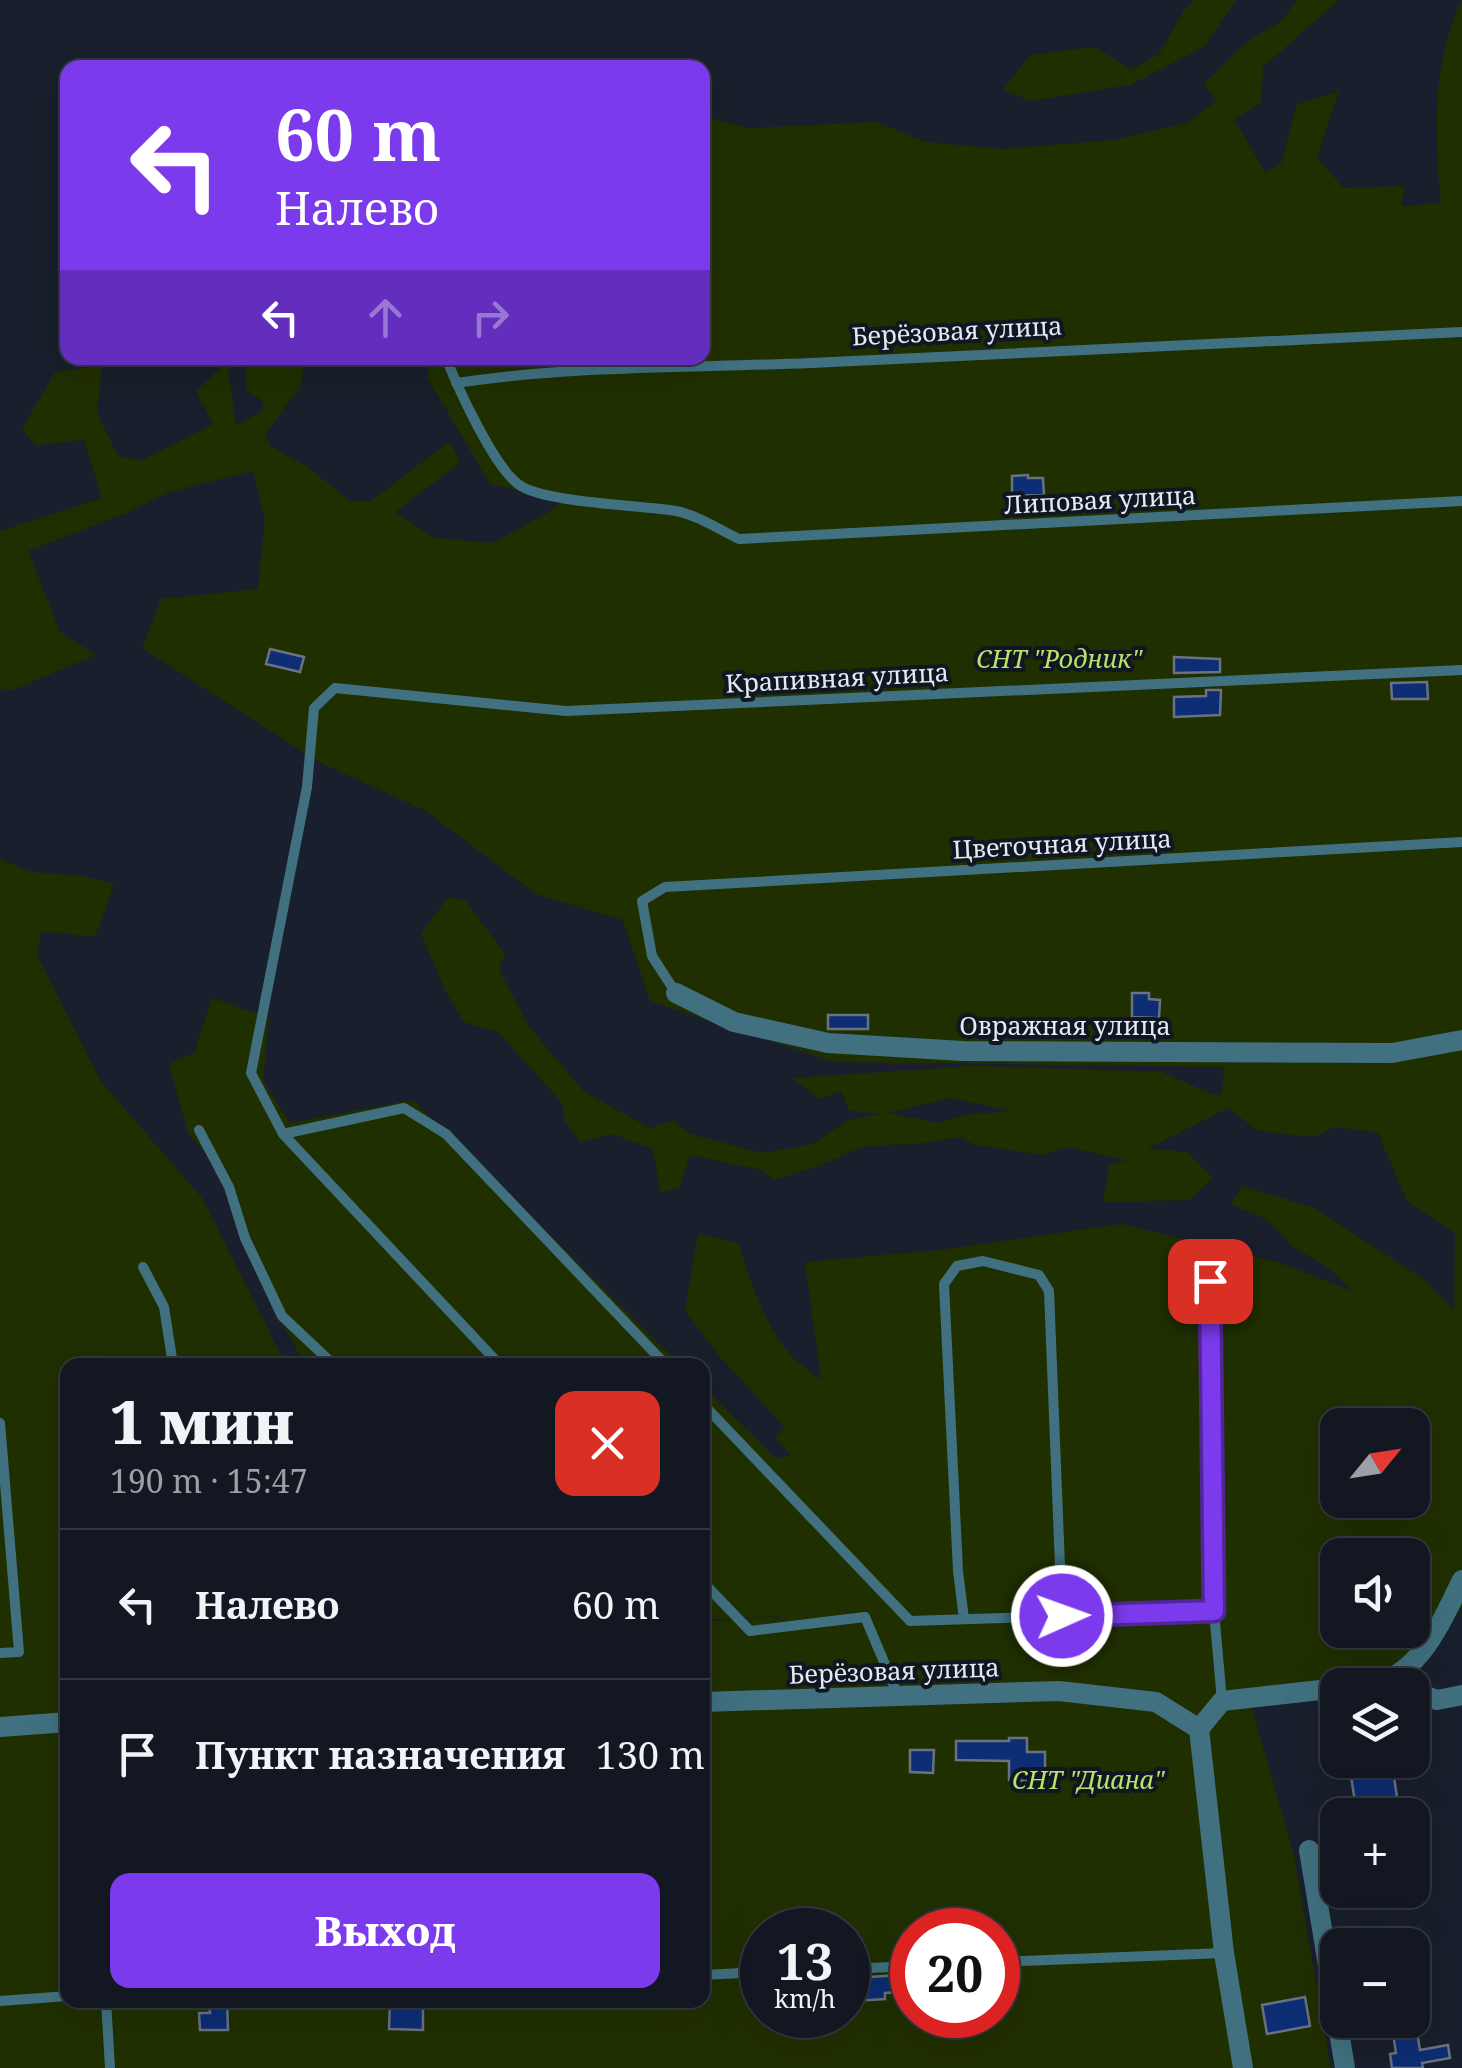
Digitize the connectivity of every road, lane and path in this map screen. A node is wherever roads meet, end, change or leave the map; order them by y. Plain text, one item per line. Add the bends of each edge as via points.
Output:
1 (1462, 332) edge
2 (449, 365) edge
3 (456, 383) junction
4 (1462, 501) edge
5 (1462, 670) edge
6 (1462, 842) edge
7 (676, 992) joint
8 (1462, 1040) edge
9 (200, 1130) dead end
10 (282, 1134) junction
11 (144, 1267) dead end
12 (1210, 1281) dead end
13 (173, 1358) edge
14 (327, 1358) edge
15 (493, 1358) edge
16 (659, 1358) edge
17 (710, 1411) edge
18 (0, 1422) edge
19 (1462, 1580) edge
20 (710, 1589) edge
21 (1214, 1611) junction
22 (1062, 1616) junction
23 (964, 1620) junction
24 (0, 1653) edge
25 (1402, 1668) edge
26 (1320, 1690) edge
27 (1462, 1695) edge
28 (898, 1696) junction
29 (1430, 1697) edge
30 (1222, 1701) junction
31 (710, 1702) edge
32 (60, 1723) edge
33 (0, 1727) edge
34 (1199, 1730) junction
35 (1309, 1850) dead end
36 (1224, 1953) junction
37 (1020, 1961) edge
38 (740, 1973) edge
39 (710, 1975) edge
40 (60, 1997) edge
41 (0, 2001) edge
42 (106, 2008) edge
43 (110, 2068) edge
44 (1243, 2068) edge
45 (1345, 2068) edge

1 - 3 lane, Берёзовая улица via 617,367
2 - 3 lane
3 - 4 lane, Липовая улица via 519,486 566,499 682,512 739,540
5 - 10 lane, Крапивная улица via 566,711 335,688 314,708 308,787 251,1073
6 - 7 lane, Цветочная улица via 665,887 642,901 652,956
7 - 8 street, Овражная улица via 734,1022 828,1043 963,1051 1392,1053
9 - 14 lane via 282,1316
10 - 15 lane
10 - 16 lane via 404,1108 446,1134
11 - 13 lane via 164,1307
12 - 21 lane
17 - 23 lane via 910,1621
18 - 24 lane via 19,1652
19 - 25 street via 1432,1643
20 - 28 lane via 750,1631 865,1618
21 - 22 lane
21 - 30 lane
22 - 23 lane
22 - 23 lane via 1049,1290 1039,1275 982,1261 957,1266 944,1284
26 - 30 street
27 - 29 street
28 - 31 street, Берёзовая улица
28 - 34 street, Берёзовая улица via 1098,1695 1156,1702
30 - 34 street
32 - 33 street
34 - 36 street
35 - 45 street
36 - 37 lane
36 - 44 street
38 - 39 lane
40 - 41 lane
42 - 43 lane

